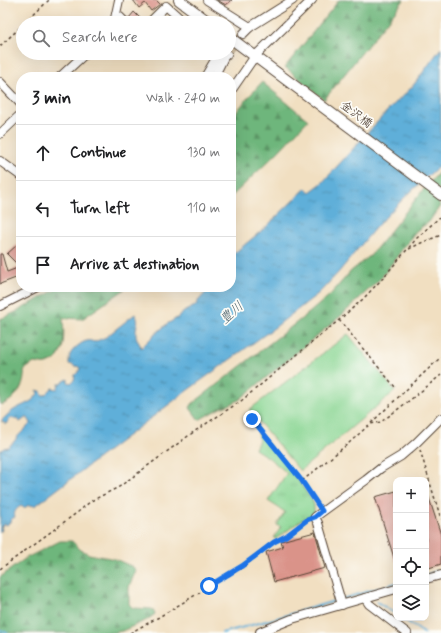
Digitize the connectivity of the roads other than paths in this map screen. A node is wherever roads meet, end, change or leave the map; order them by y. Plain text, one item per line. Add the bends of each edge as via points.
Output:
1 (119, 0) edge
2 (179, 0) edge
3 (207, 0) edge
4 (293, 0) edge
5 (312, 0) edge
6 (116, 16) edge
7 (155, 16) edge
8 (177, 16) edge
9 (201, 16) edge
10 (232, 16) edge
11 (236, 18) edge
12 (250, 27) junction
13 (243, 34) tunnel mouth
14 (236, 42) edge
15 (255, 56) junction
16 (78, 60) edge
17 (218, 60) edge
18 (220, 60) edge
19 (65, 72) edge
20 (209, 72) edge
21 (216, 72) edge
22 (0, 82) edge
23 (236, 84) edge
24 (16, 99) edge
25 (16, 119) edge
26 (0, 134) edge
27 (0, 161) edge
28 (16, 172) edge
29 (441, 195) edge
30 (28, 292) edge
31 (0, 306) edge
32 (441, 418) edge
33 (441, 575) edge
34 (429, 578) edge
35 (393, 590) edge
36 (365, 598) junction
37 (342, 604) junction
38 (260, 633) edge
39 (407, 633) edge

1 - 6 street
2 - 9 main road
3 - 10 street
4 - 12 street
5 - 15 street
7 - 8 street via 166,6
11 - 12 street
12 - 13 street
14 - 15 main road, 金沢橋
15 - 23 street
15 - 29 main road, 金沢橋
16 - 19 street
17 - 20 street
18 - 21 street
22 - 24 street
25 - 26 street
27 - 28 street
30 - 31 street
32 - 37 street via 401,456 315,517
33 - 34 street
35 - 36 street
36 - 37 street
36 - 39 street via 369,604
37 - 38 street via 292,619

